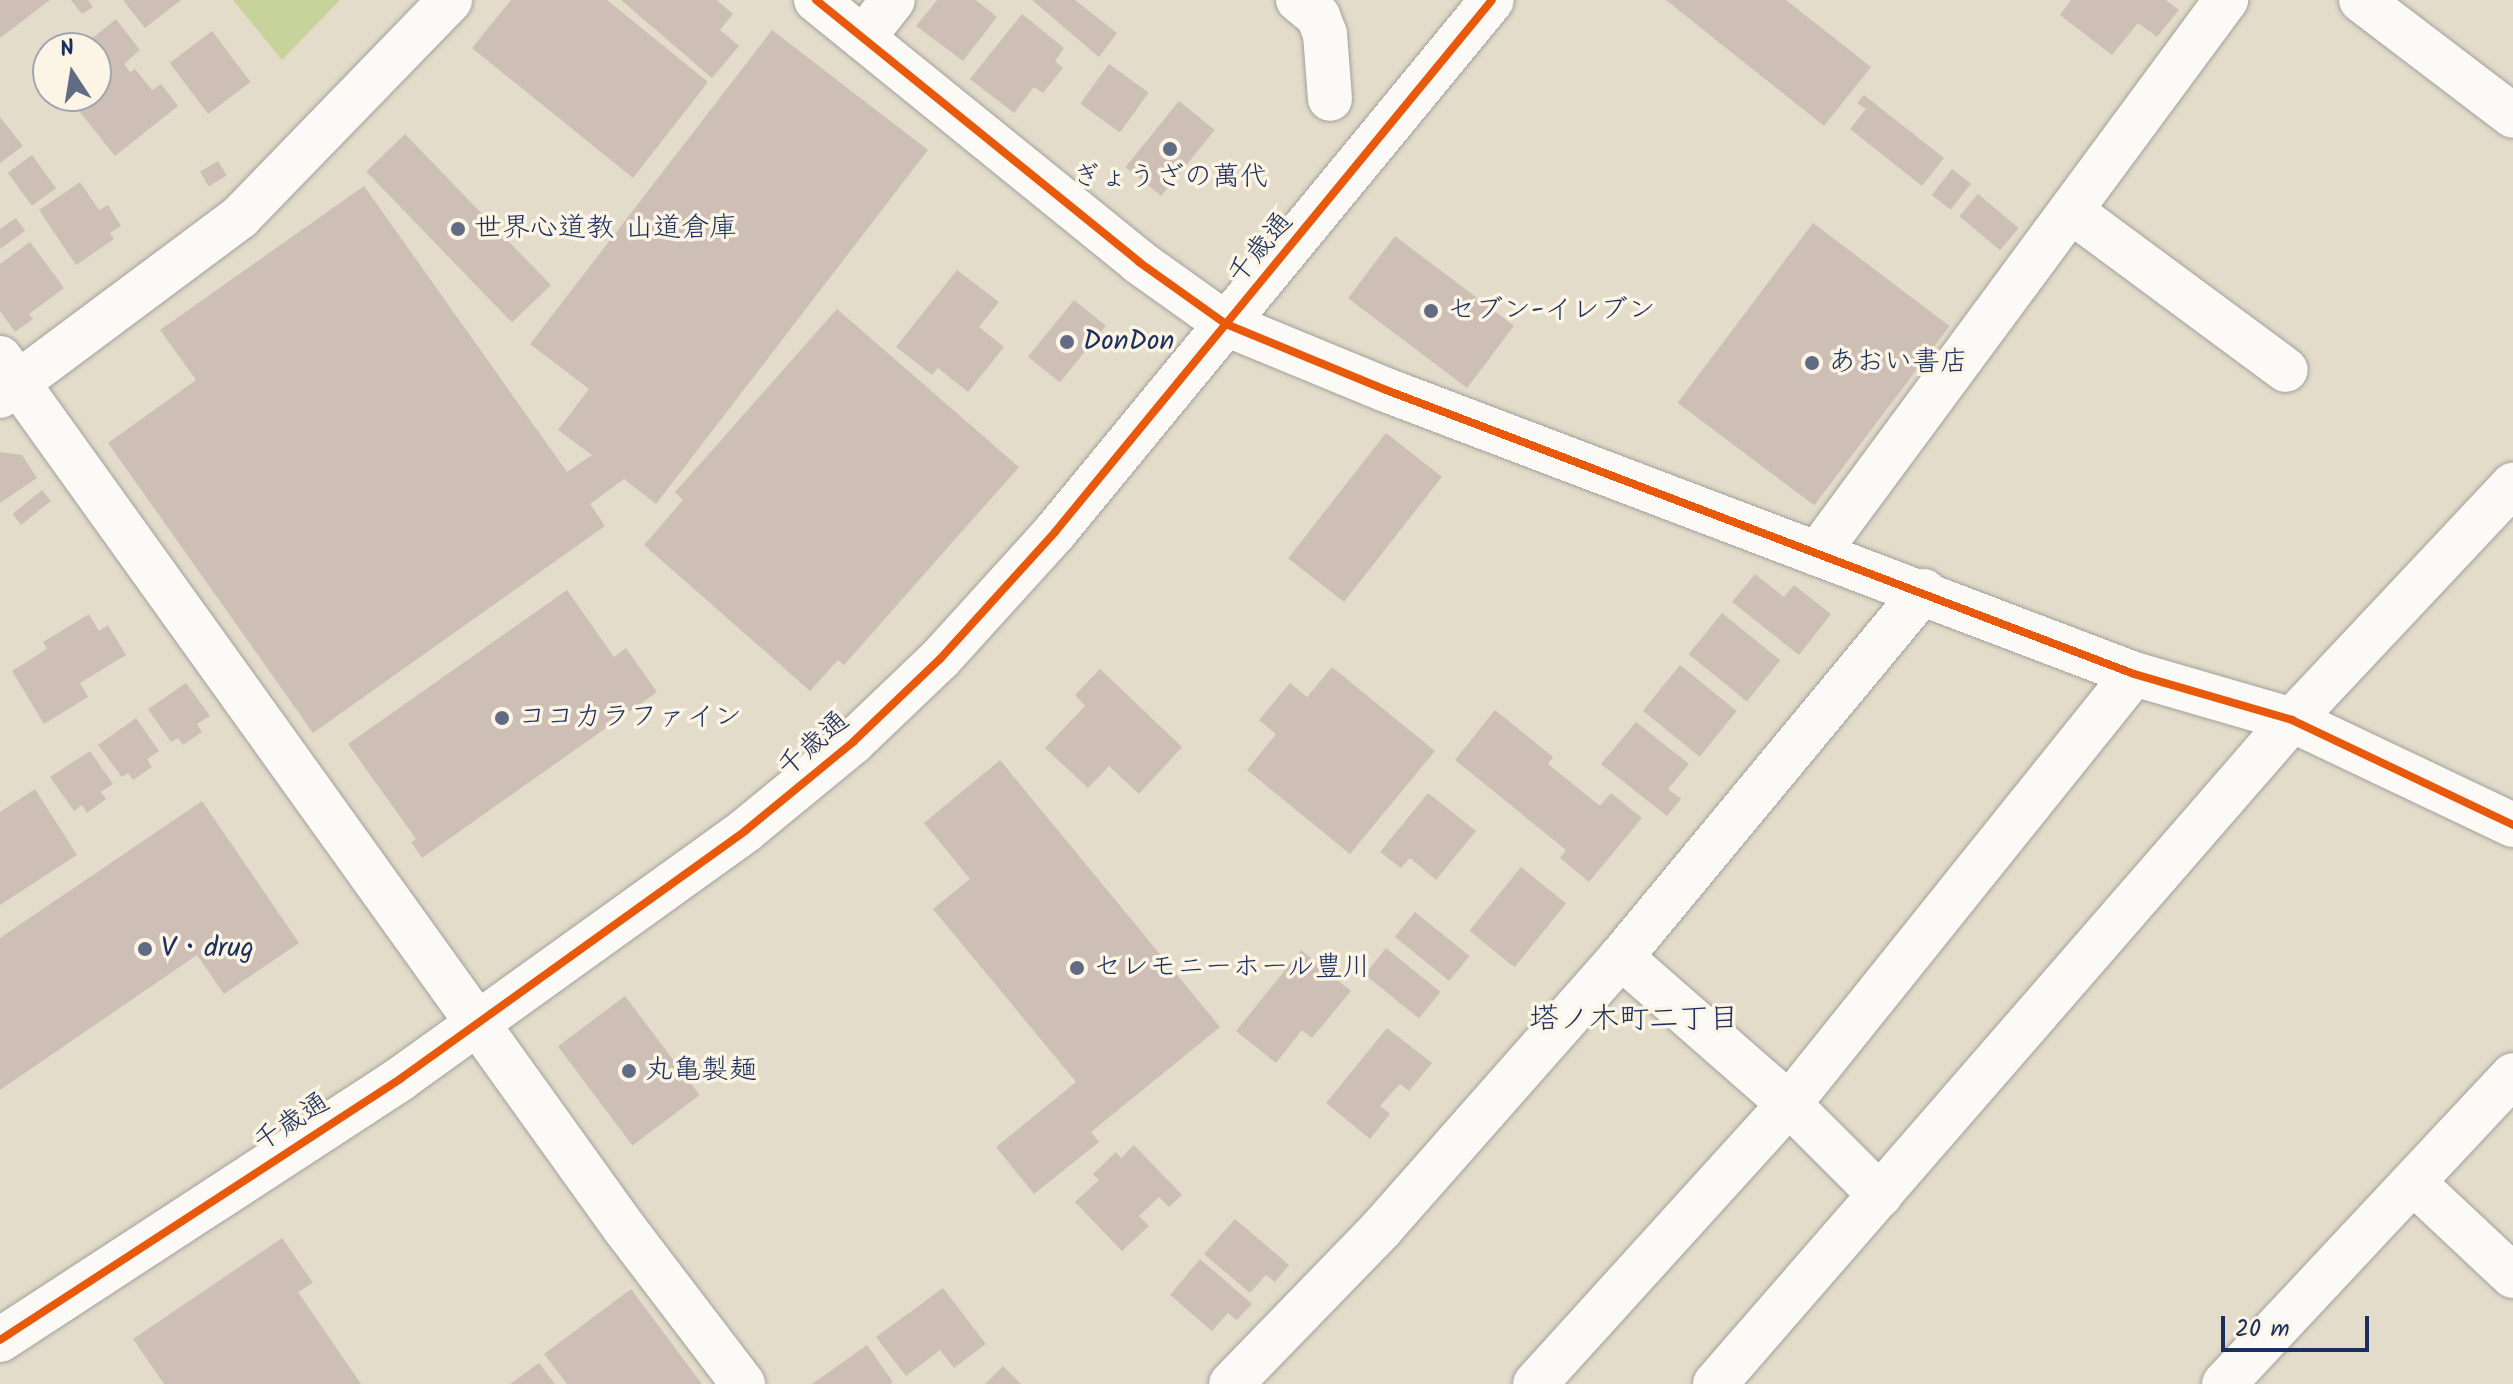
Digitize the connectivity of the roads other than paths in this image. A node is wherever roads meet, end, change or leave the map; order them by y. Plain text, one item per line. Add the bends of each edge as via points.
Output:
1 (450, 0) edge
2 (816, 0) edge
3 (893, 0) edge
4 (1298, 0) edge
5 (1492, 0) edge
6 (2226, 0) edge
7 (2361, 0) edge
8 (863, 38) junction
9 (1330, 99) dead end
10 (2513, 116) edge
11 (2071, 211) junction
12 (1226, 324) junction
13 (2286, 370) dead end
14 (6, 379) edge
15 (2513, 485) edge
16 (1817, 554) junction
17 (1924, 591) junction
18 (2134, 674) junction
19 (2292, 720) junction
20 (2513, 825) edge
21 (1621, 957) junction
22 (480, 1022) junction
23 (2513, 1075) edge
24 (1789, 1104) junction
25 (2414, 1183) junction
26 (1880, 1195) junction
27 (2513, 1276) edge
28 (0, 1340) edge
29 (1724, 1380) edge
30 (743, 1384) edge
31 (1231, 1384) edge
32 (1535, 1384) edge
33 (2224, 1384) edge

1 - 14 street via 240,217
2 - 8 street
3 - 8 street
4 - 9 street via 1318,16 1325,34
5 - 12 street, 千歳通
6 - 11 street
7 - 10 street
8 - 12 street via 1139,262
11 - 13 street
11 - 16 street
12 - 16 street
12 - 22 street, 千歳通 via 981,616 853,742 746,830
14 - 22 street
15 - 19 street
16 - 17 street
17 - 18 street
17 - 21 street
18 - 19 street
18 - 24 street
19 - 20 street
19 - 26 street
21 - 24 street
21 - 31 street via 1373,1238
22 - 28 street, 千歳通
22 - 30 street via 625,1229
23 - 25 street
24 - 26 street
24 - 32 street
25 - 27 street
25 - 33 street
26 - 29 street

